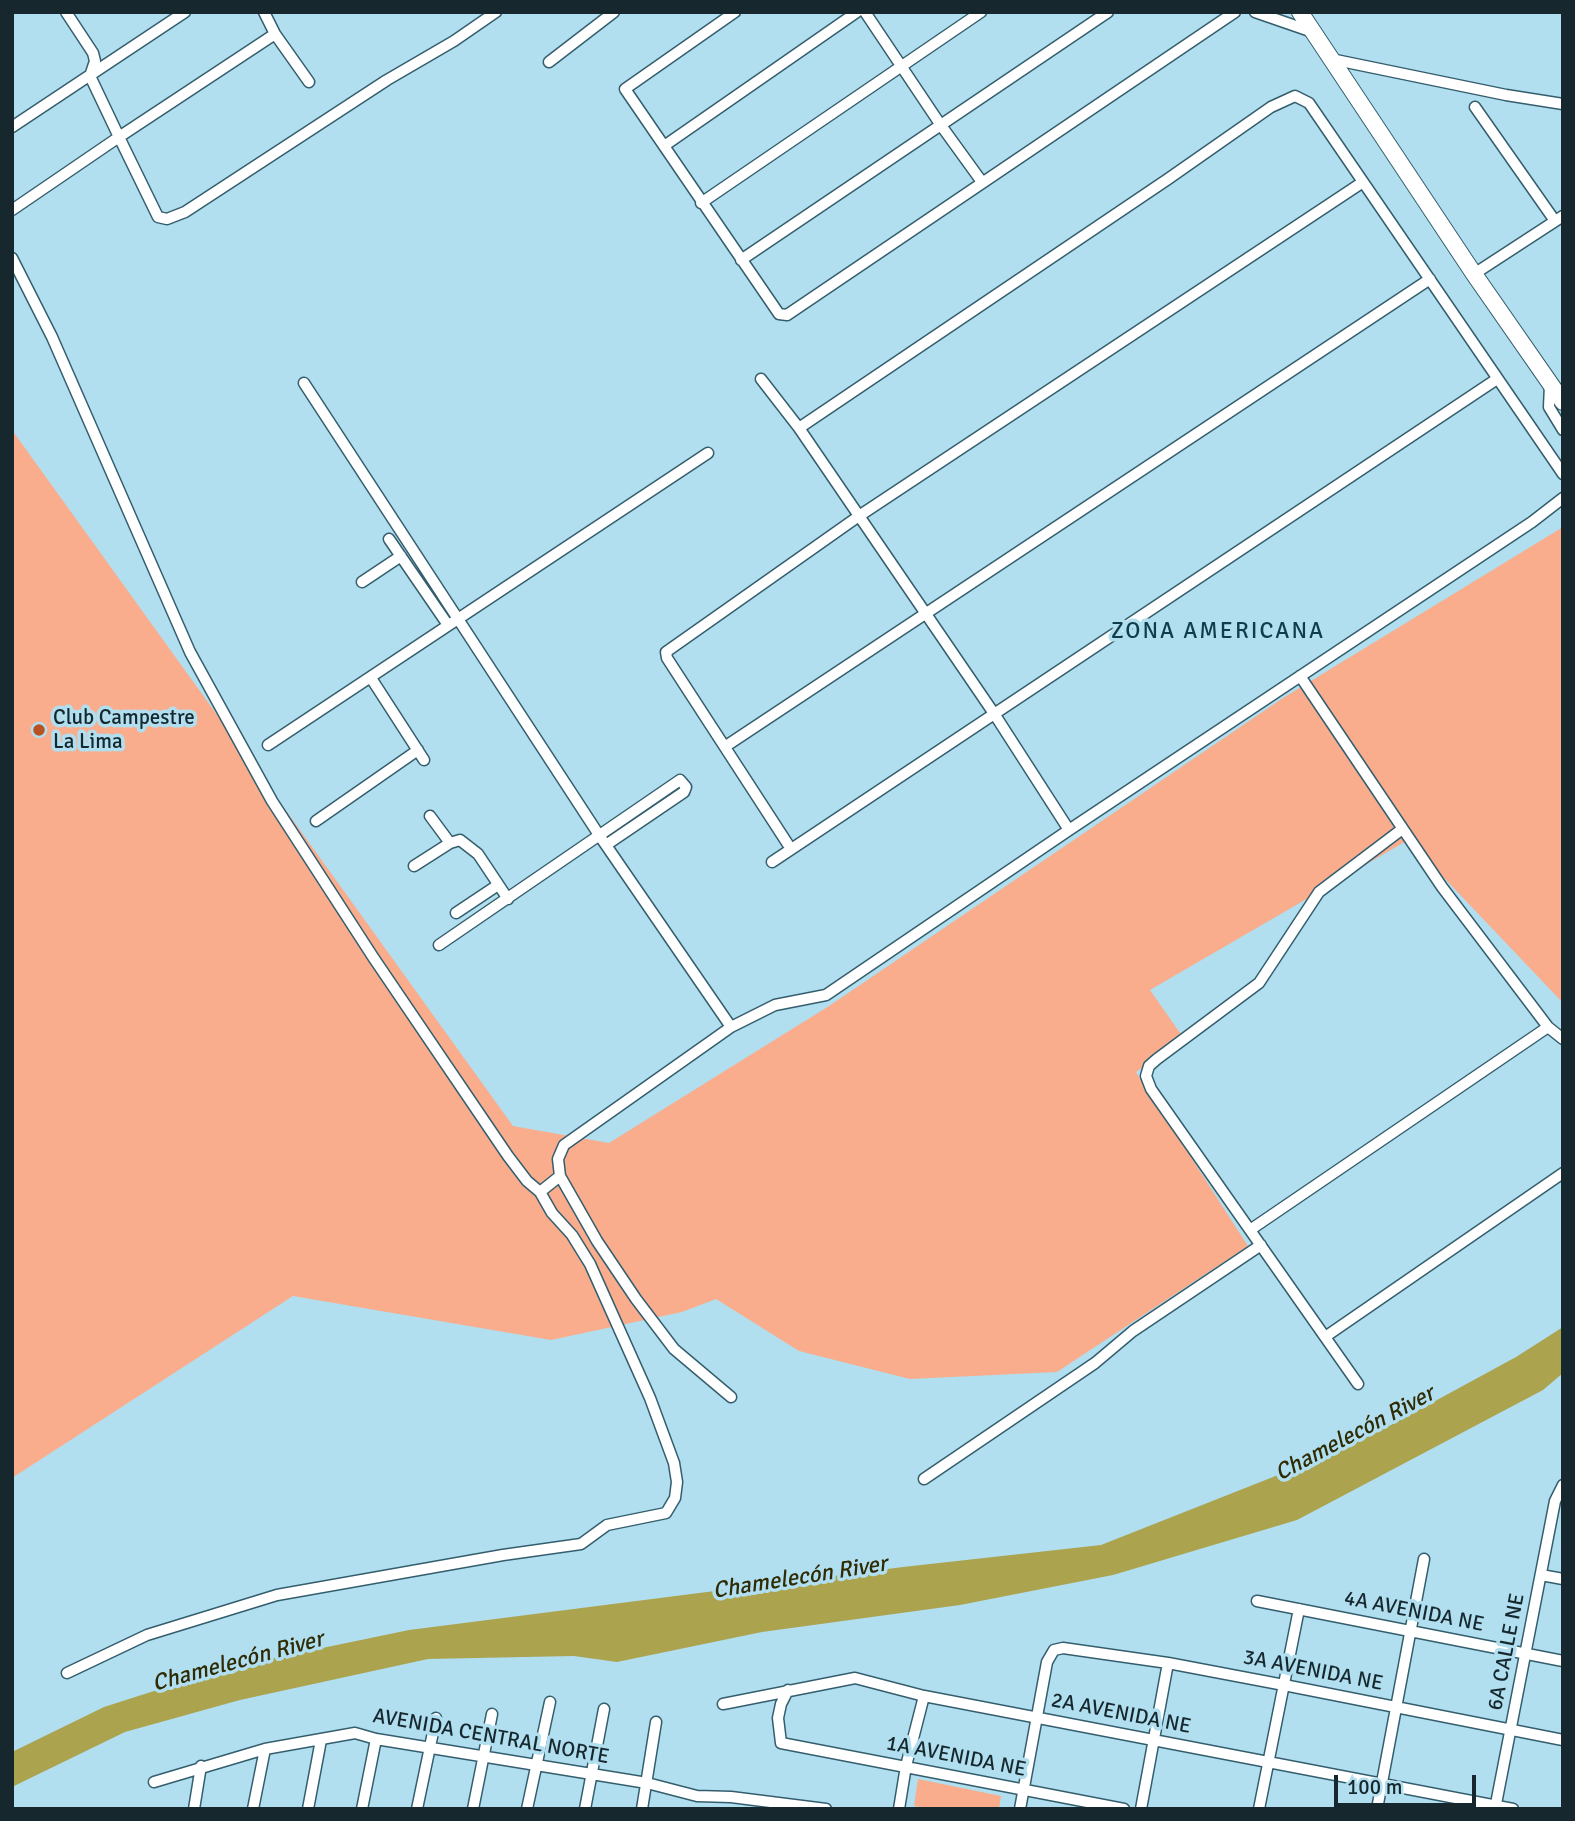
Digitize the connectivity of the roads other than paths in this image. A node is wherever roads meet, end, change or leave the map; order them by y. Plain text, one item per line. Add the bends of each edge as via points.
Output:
1 (66, 12) edge
2 (185, 12) edge
3 (264, 12) edge
4 (474, 12) edge
5 (496, 12) edge
6 (614, 12) edge
7 (735, 12) edge
8 (858, 12) edge
9 (865, 12) edge
10 (981, 12) edge
11 (1108, 12) edge
12 (1235, 12) edge
13 (1255, 12) edge
14 (1300, 12) edge
15 (483, 22) junction
16 (1313, 32) junction
17 (275, 34) junction
18 (1331, 59) junction
19 (549, 62) dead end
20 (901, 67) junction
21 (90, 76) junction
22 (309, 82) dead end
23 (1563, 104) edge
24 (1475, 107) dead end
25 (940, 124) junction
26 (12, 127) edge
27 (119, 137) junction
28 (664, 146) junction
29 (982, 182) junction
30 (1363, 182) junction
31 (701, 203) junction
32 (12, 210) edge
33 (1559, 218) edge
34 (12, 258) edge
35 (741, 260) junction
36 (1474, 274) junction
37 (1430, 279) junction
38 (761, 379) dead end
39 (1497, 379) junction
40 (304, 383) dead end
41 (1550, 385) junction
42 (1563, 402) edge
43 (799, 428) junction
44 (1563, 430) edge
45 (708, 453) dead end
46 (1563, 474) edge
47 (1563, 498) edge
48 (859, 516) junction
49 (388, 539) dead end
50 (401, 556) junction
51 (362, 582) dead end
52 (926, 614) junction
53 (452, 622) junction
54 (1300, 676) junction
55 (371, 678) junction
56 (995, 715) junction
57 (268, 745) dead end
58 (726, 746) junction
59 (430, 817) dead end
60 (316, 821) dead end
61 (1069, 830) junction
62 (1401, 830) junction
63 (599, 835) junction
64 (450, 843) junction
65 (606, 845) junction
66 (792, 849) junction
67 (772, 862) dead end
68 (414, 866) dead end
69 (498, 885) junction
70 (508, 899) junction
71 (456, 913) dead end
72 (439, 945) dead end
73 (732, 1027) junction
74 (1548, 1027) junction
75 (1563, 1039) edge
76 (1563, 1173) edge
77 (560, 1176) junction
78 (540, 1192) junction
79 (1250, 1230) junction
80 (1261, 1245) junction
81 (1325, 1337) junction
82 (1358, 1384) dead end
83 (731, 1397) dead end
84 (924, 1479) dead end
85 (1563, 1485) edge
86 (1559, 1502) edge
87 (1424, 1559) dead end
88 (1541, 1575) junction
89 (1563, 1579) edge
90 (1257, 1601) dead end
91 (1299, 1609) junction
92 (1410, 1631) junction
93 (1527, 1654) junction
94 (1563, 1661) edge
95 (1168, 1663) junction
96 (67, 1673) dead end
97 (1284, 1685) junction
98 (788, 1690) junction
99 (924, 1696) junction
100 (550, 1702) dead end
101 (723, 1704) dead end
102 (1396, 1707) junction
103 (604, 1709) dead end
104 (492, 1714) dead end
105 (1037, 1717) junction
106 (436, 1718) dead end
107 (656, 1722) dead end
108 (1512, 1731) junction
109 (376, 1739) junction
110 (321, 1740) junction
111 (1563, 1740) edge
112 (1154, 1741) junction
113 (430, 1748) junction
114 (265, 1749) junction
115 (483, 1755) junction
116 (1269, 1761) junction
117 (536, 1764) junction
118 (201, 1766) junction
119 (906, 1766) junction
120 (592, 1774) junction
121 (153, 1782) dead end
122 (647, 1783) junction
123 (1382, 1783) junction
124 (1023, 1791) junction
125 (697, 1796) junction
126 (741, 1803) edge
127 (1496, 1807) edge
128 (194, 1809) edge
129 (253, 1809) edge
130 (308, 1809) edge
131 (362, 1809) edge
132 (417, 1809) edge
133 (473, 1809) edge
134 (527, 1809) edge
135 (585, 1809) edge
136 (642, 1809) edge
137 (694, 1809) edge
138 (826, 1809) edge
139 (899, 1809) edge
140 (1020, 1809) edge
141 (1124, 1809) edge
142 (1141, 1809) edge
143 (1259, 1809) edge
144 (1377, 1809) edge
145 (1513, 1809) edge

1 - 21 street via 93,53
2 - 21 street
3 - 17 street
4 - 15 street
5 - 15 street
6 - 19 street
7 - 28 street via 625,89
8 - 28 street
9 - 20 street
10 - 20 street
11 - 25 street
12 - 29 street
13 - 16 street
14 - 16 street
15 - 27 street via 185,212 167,219 155,213
16 - 18 street
17 - 22 street
17 - 27 street
18 - 23 street
18 - 36 street
20 - 25 street
20 - 31 street
21 - 26 street
21 - 27 street
24 - 33 street
25 - 29 street
25 - 35 street
27 - 32 street
28 - 31 street
29 - 35 street via 788,316 779,314
30 - 37 street
30 - 43 street via 1308,103 1295,96 1283,101
30 - 48 street
31 - 35 street
33 - 36 street
34 - 78 street via 52,337 190,652 272,801 508,1156
36 - 41 street
37 - 39 street
37 - 52 street
38 - 43 street
39 - 46 street
39 - 56 street
40 - 53 street
41 - 42 street
41 - 44 street via 1549,407
43 - 48 street
45 - 53 street
47 - 54 street
48 - 52 street
48 - 58 street via 666,652
49 - 50 street
50 - 51 street
50 - 53 street
52 - 56 street
52 - 58 street
53 - 55 street
53 - 63 street
54 - 61 street
54 - 62 street
55 - 57 street
55 - 60 street via 421,755
56 - 61 street
56 - 66 street
58 - 66 street
59 - 64 street
61 - 73 street via 825,995 775,1005
62 - 74 street
62 - 79 street via 1319,892 1250,992 1149,1066 1146,1076 1151,1089
63 - 65 street
63 - 65 street via 682,782 684,792
63 - 70 street
64 - 68 street
64 - 69 street via 460,840 478,854
65 - 73 street
66 - 67 street
69 - 70 street
69 - 71 street
70 - 72 street
73 - 77 street via 564,1145 558,1159
74 - 75 street
74 - 79 street
76 - 81 street
77 - 78 street
77 - 83 street via 597,1241 674,1349
78 - 96 street via 590,1264 650,1398 677,1482 666,1513 607,1525 581,1544 277,1595 147,1635
79 - 80 street
80 - 81 street
80 - 84 street
81 - 82 street
85 - 86 street, 6A CALLE NE
86 - 88 street, 6A CALLE NE
87 - 92 street
88 - 89 street
88 - 93 street, 6A CALLE NE
90 - 91 street, 4A AVENIDA NE
91 - 92 street, 4A AVENIDA NE
91 - 97 street
92 - 93 street, 4A AVENIDA NE
92 - 102 street
93 - 94 street, 4A AVENIDA NE
93 - 108 street, 6A CALLE NE
95 - 97 street, 3A AVENIDA NE
95 - 105 street, 3A AVENIDA NE via 1054,1650 1046,1662
95 - 112 street
97 - 102 street, 3A AVENIDA NE
97 - 116 street
98 - 99 street, 2A AVENIDA NE via 855,1678
98 - 101 street, 2A AVENIDA NE
98 - 119 street, 1A AVENIDA NE via 778,1718 781,1743
99 - 105 street, 2A AVENIDA NE
99 - 119 street
100 - 117 street
102 - 108 street, 3A AVENIDA NE
102 - 123 street
103 - 120 street
104 - 115 street
105 - 112 street, 2A AVENIDA NE
105 - 124 street
106 - 113 street
107 - 122 street
108 - 111 street, 3A AVENIDA NE
108 - 127 street, 6A CALLE NE
109 - 110 street, AVENIDA CENTRAL NORTE via 355,1733
109 - 113 street, AVENIDA CENTRAL NORTE
109 - 131 street
110 - 114 street, AVENIDA CENTRAL NORTE
110 - 130 street
112 - 116 street, 2A AVENIDA NE
112 - 142 street
113 - 115 street, AVENIDA CENTRAL NORTE
113 - 132 street
114 - 118 street, AVENIDA CENTRAL NORTE
114 - 129 street
115 - 117 street, AVENIDA CENTRAL NORTE
115 - 133 street
116 - 123 street, 2A AVENIDA NE
116 - 143 street
117 - 120 street, AVENIDA CENTRAL NORTE
117 - 134 street
118 - 121 street, AVENIDA CENTRAL NORTE
118 - 128 street
119 - 124 street, 1A AVENIDA NE
119 - 139 street
120 - 122 street, AVENIDA CENTRAL NORTE
120 - 135 street
122 - 125 street, AVENIDA CENTRAL NORTE
122 - 136 street
123 - 127 street, 2A AVENIDA NE
123 - 144 street
124 - 140 street
124 - 141 street, 1A AVENIDA NE
125 - 126 street, AVENIDA CENTRAL NORTE
125 - 137 street
126 - 138 street, AVENIDA CENTRAL NORTE
127 - 145 street, 2A AVENIDA NE

